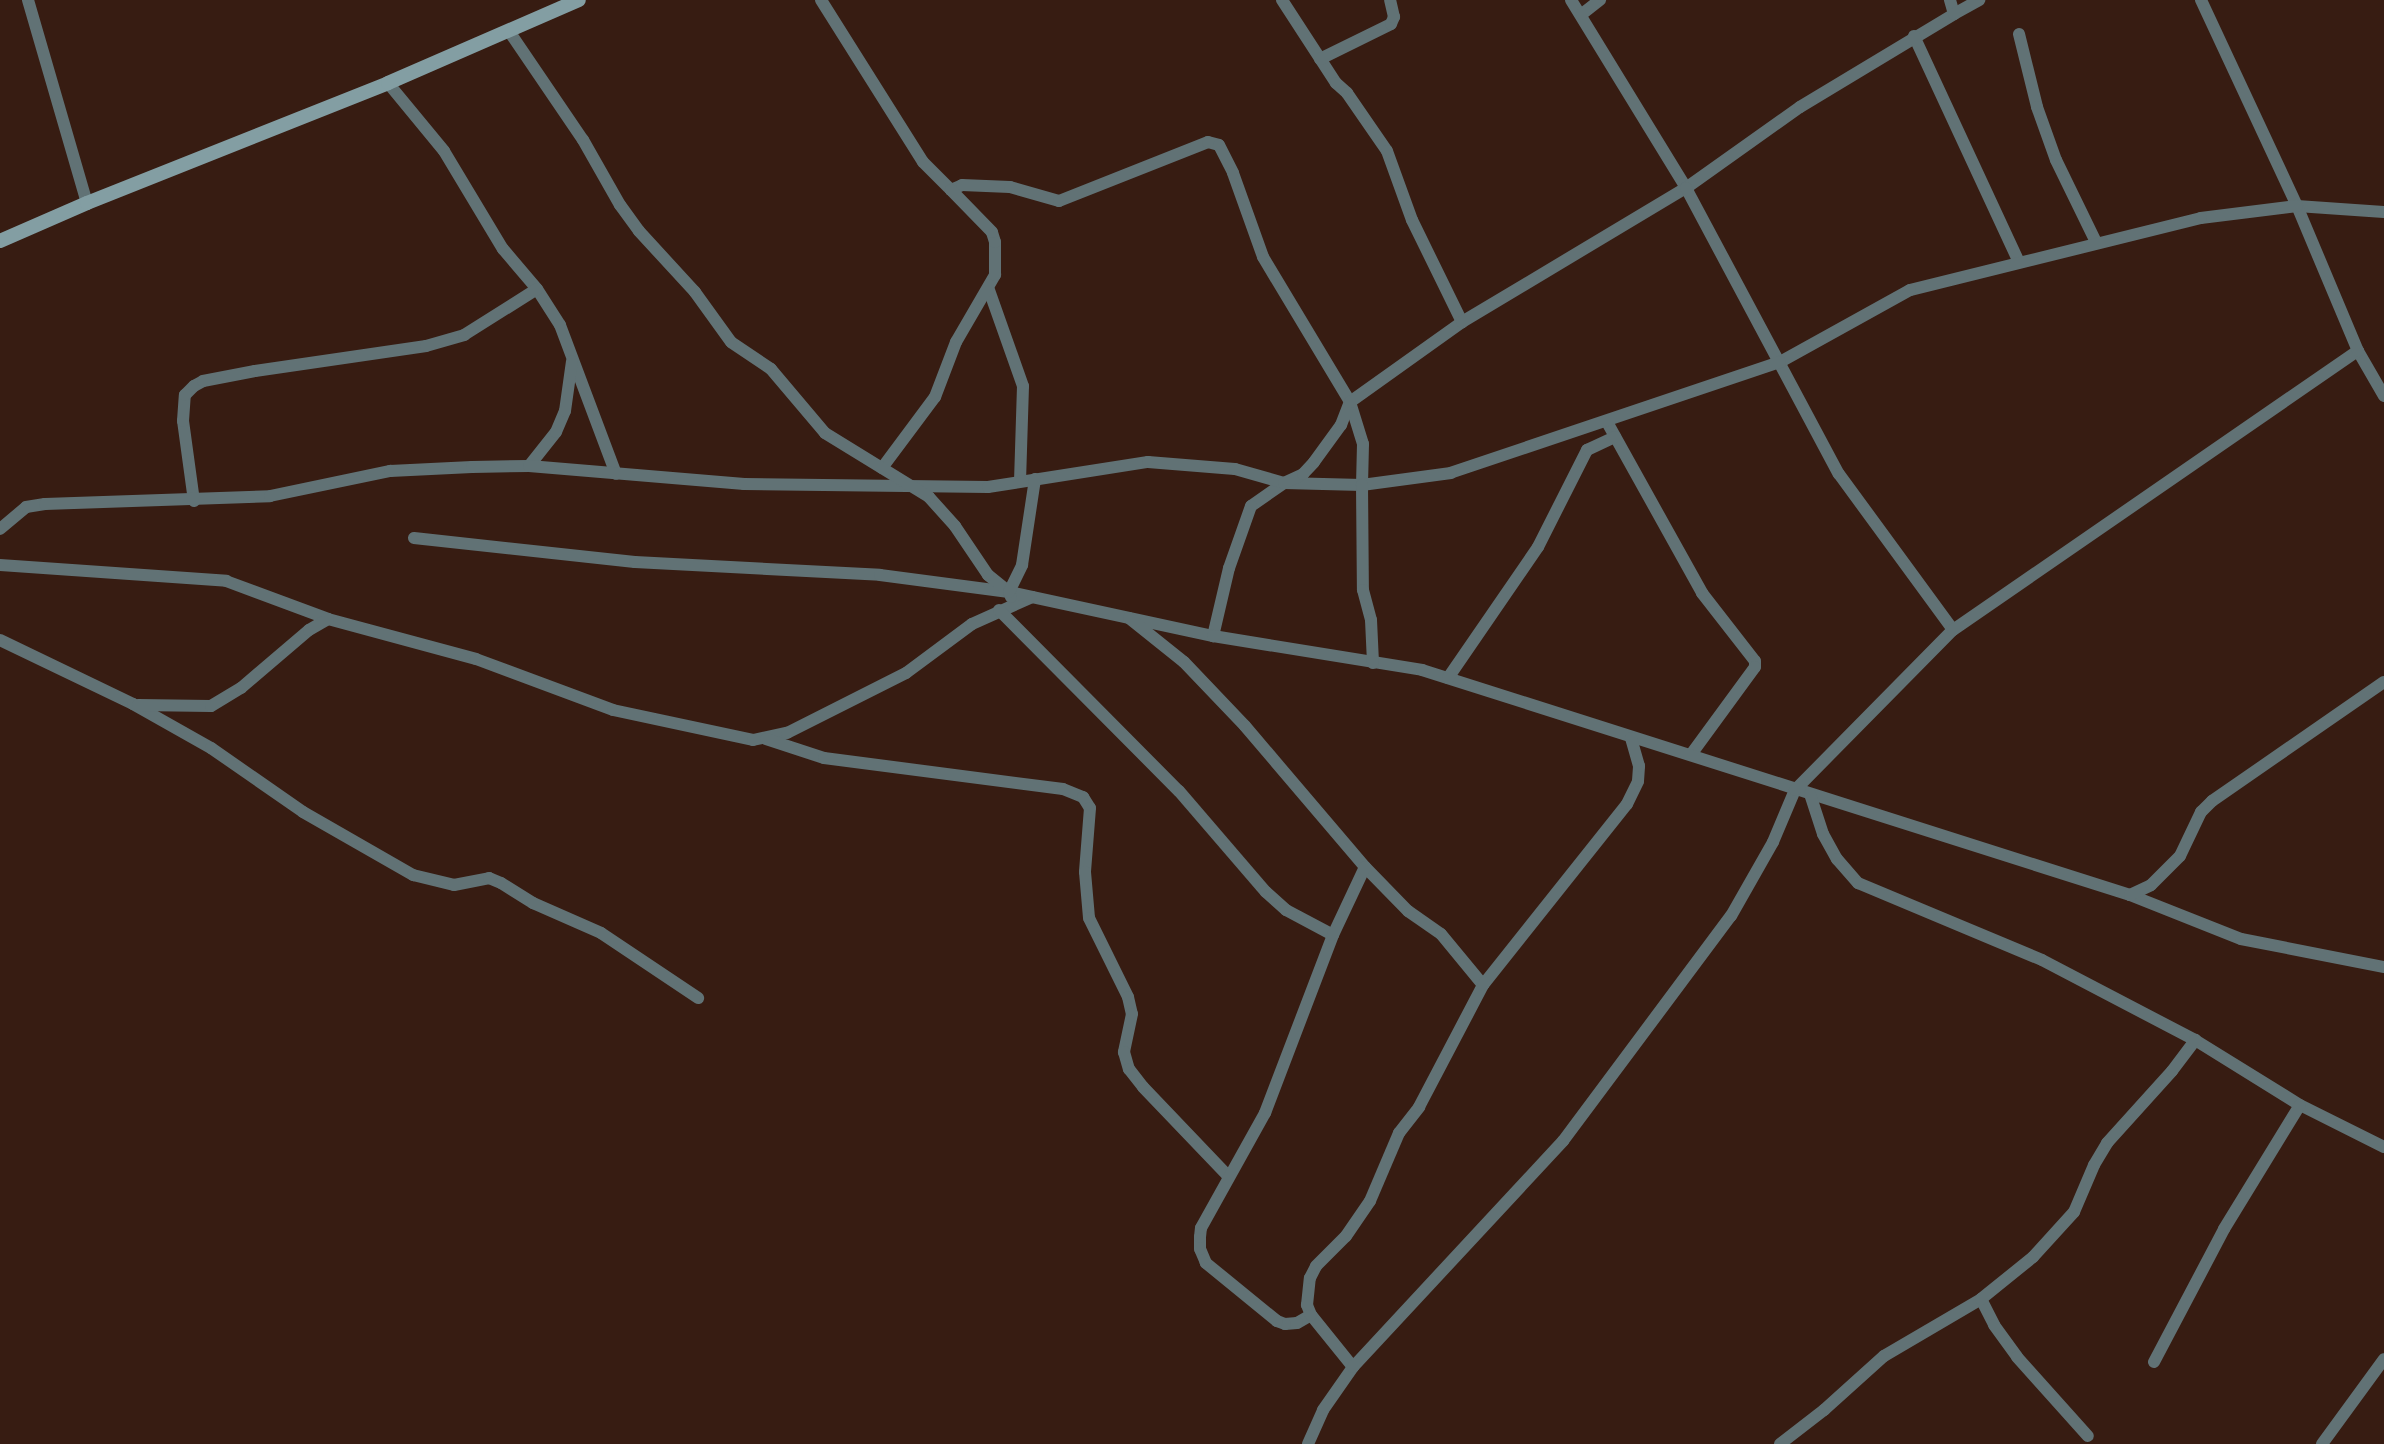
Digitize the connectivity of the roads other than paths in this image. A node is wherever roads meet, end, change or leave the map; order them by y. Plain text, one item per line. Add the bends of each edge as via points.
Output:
1 (28, 0) edge
2 (579, 0) edge
3 (821, 0) edge
4 (1282, 0) edge
5 (1390, 0) edge
6 (1571, 0) edge
7 (1600, 0) edge
8 (1950, 0) edge
9 (1979, 0) edge
10 (2202, 0) edge
11 (1954, 13) junction
12 (1582, 14) junction
13 (509, 31) junction
14 (2019, 34) dead end
15 (1914, 36) junction
16 (1320, 59) junction
17 (388, 83) junction
18 (1686, 188) junction
19 (951, 190) junction
20 (87, 203) junction
21 (2297, 206) junction
22 (2384, 212) edge
23 (0, 241) edge
24 (2096, 242) junction
25 (2019, 262) junction
26 (537, 289) junction
27 (989, 290) junction
28 (1462, 322) junction
29 (2358, 351) junction
30 (573, 358) junction
31 (1780, 362) junction
32 (2384, 396) edge
33 (1350, 402) junction
34 (1607, 422) junction
35 (1615, 437) junction
36 (528, 466) junction
37 (882, 468) junction
38 (616, 474) junction
39 (1035, 479) junction
40 (1020, 481) junction
41 (1284, 483) junction
42 (1362, 485) junction
43 (916, 487) junction
44 (194, 500) junction
45 (0, 528) edge
46 (414, 538) dead end
47 (0, 565) edge
48 (1011, 598) junction
49 (999, 610) junction
50 (1126, 616) junction
51 (328, 619) junction
52 (1953, 631) junction
53 (1213, 636) junction
54 (0, 639) edge
55 (1373, 663) junction
56 (1448, 678) junction
57 (2384, 682) edge
58 (133, 704) junction
59 (1631, 738) junction
60 (765, 739) junction
61 (1692, 753) junction
62 (1796, 790) junction
63 (1810, 794) junction
64 (1365, 867) junction
65 (2130, 895) junction
66 (1334, 935) junction
67 (2384, 967) edge
68 (1483, 985) junction
69 (698, 998) dead end
70 (2195, 1040) junction
71 (2300, 1105) junction
72 (2384, 1147) edge
73 (1229, 1177) junction
74 (1981, 1299) junction
75 (1311, 1315) junction
76 (2384, 1359) edge
77 (2154, 1362) dead end
78 (1353, 1367) junction
79 (2088, 1436) dead end
80 (1308, 1444) edge
81 (1780, 1444) edge
82 (2322, 1444) edge

1 - 20 street
2 - 13 street
3 - 19 street via 923,162
4 - 16 street
5 - 16 street via 1391,24
6 - 12 street
7 - 12 street
8 - 11 street
9 - 11 street
10 - 21 street
11 - 15 street
12 - 18 street
13 - 17 street
13 - 37 street via 583,140 620,205 695,292 731,342 771,369 825,433
14 - 24 street via 2053,152
15 - 18 street via 1800,107
15 - 25 street
16 - 28 street via 1387,151 1412,220
17 - 20 street
17 - 26 street via 444,151 503,249
18 - 28 street
18 - 31 street
19 - 27 street via 992,232 996,266
19 - 33 street via 962,185 1010,187 1059,201 1208,142 1219,145 1263,257
20 - 23 street
21 - 22 street
21 - 24 street via 2201,218
21 - 29 street
24 - 25 street
25 - 31 street via 1910,290
26 - 30 street via 560,325
26 - 44 street via 464,335 426,346 255,371 194,386 185,395 183,421
27 - 37 street via 956,342 935,397
27 - 40 street via 1023,386
28 - 33 street
29 - 32 street
29 - 52 street
30 - 36 street via 565,411 550,440
30 - 38 street
31 - 34 street
31 - 52 street via 1839,474
33 - 41 street via 1341,425 1314,462 1303,474
33 - 42 street via 1363,444
34 - 35 street
34 - 42 street via 1451,473
35 - 56 street via 1587,450 1580,460 1538,547
35 - 61 street via 1702,593 1755,662
36 - 38 street
36 - 44 street via 390,471 270,496
37 - 43 street
38 - 43 street via 744,484
39 - 40 street
39 - 41 street via 1148,462 1235,469
39 - 48 street via 1022,565
40 - 43 street via 988,487
41 - 42 street
41 - 53 street via 1260,498 1248,513
42 - 55 street via 1363,590 1371,621
43 - 48 street via 942,509 988,575
44 - 45 street via 46,503 26,507
46 - 48 street via 635,562 880,575
47 - 51 street via 226,581
48 - 49 street
48 - 50 street via 1032,597
49 - 60 street via 972,624 906,673 787,733
49 - 66 street via 1179,791 1266,892 1286,910
50 - 53 street
50 - 64 street via 1184,662 1245,726
51 - 58 street via 211,706
51 - 60 street via 476,659 614,710
52 - 62 street
53 - 55 street
54 - 58 street
55 - 56 street
56 - 59 street
57 - 65 street via 2212,801 2180,856 2151,885
58 - 69 street via 211,748 303,812 413,875 454,886 489,878 501,883 601,933
59 - 61 street
59 - 68 street via 1639,766 1638,781 1627,804
60 - 73 street via 824,758 1063,789 1083,797 1090,808 1085,872 1089,918 1128,997 1132,1014 1124,1052 1129,1069
61 - 62 street
62 - 63 street
62 - 78 street via 1731,916 1563,1141
63 - 65 street
63 - 70 street via 1823,834 1858,883 2042,960
64 - 66 street
64 - 68 street via 1408,911 1441,934
65 - 67 street via 2241,939
66 - 73 street via 1265,1113
68 - 75 street via 1419,1107 1399,1133 1370,1201 1346,1236 1316,1266 1308,1291
70 - 71 street
70 - 74 street via 2107,1143 2064,1226
71 - 72 street
71 - 77 street via 2224,1229
73 - 75 street via 1201,1228 1200,1249 1206,1263 1276,1321 1297,1322
74 - 79 street via 2017,1357
74 - 81 street via 1884,1356
75 - 78 street
76 - 82 street
78 - 80 street via 1323,1410

